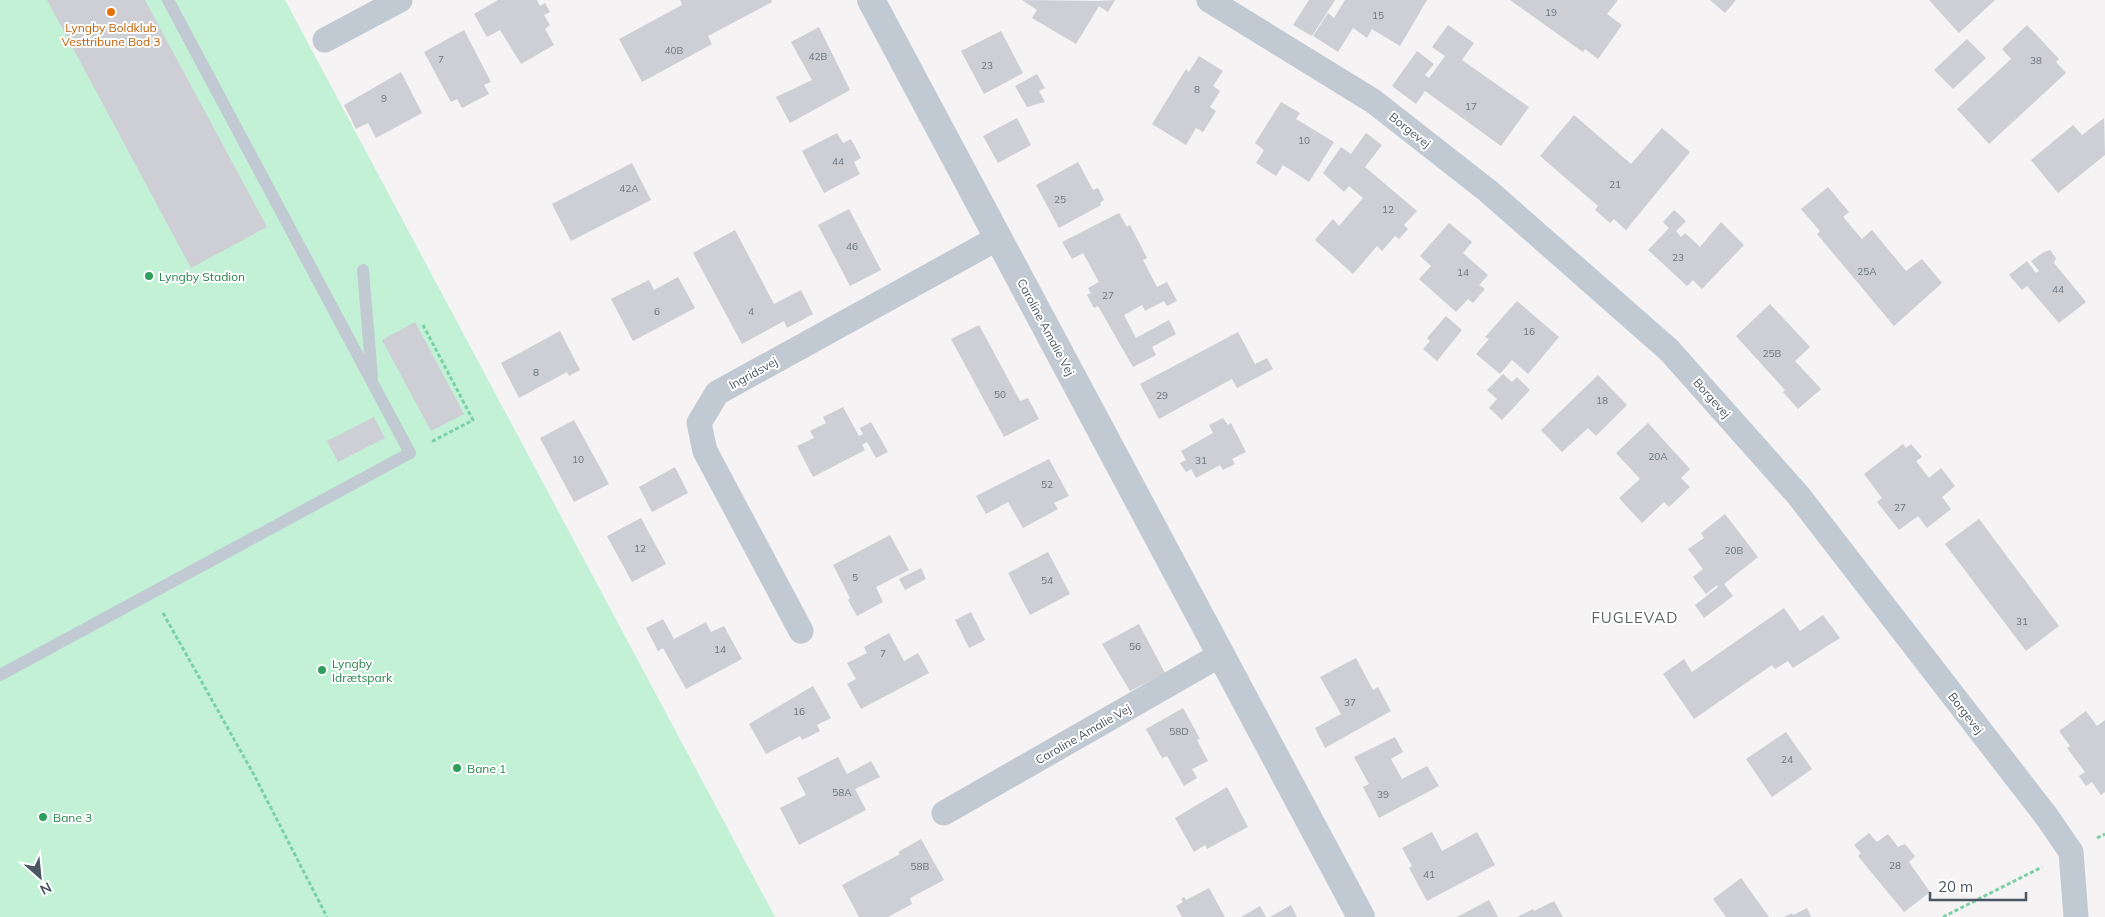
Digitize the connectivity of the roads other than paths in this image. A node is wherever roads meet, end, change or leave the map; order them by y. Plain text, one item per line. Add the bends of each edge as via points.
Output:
1 (168, 0) edge
2 (400, 0) edge
3 (871, 0) edge
4 (1209, 0) edge
5 (325, 40) dead end
6 (998, 238) junction
7 (364, 270) dead end
8 (372, 382) junction
9 (801, 632) dead end
10 (1222, 654) junction
11 (0, 675) edge
12 (944, 813) dead end
13 (1361, 917) edge
14 (2076, 917) edge

1 - 8 lane
2 - 5 street
3 - 6 street, Caroline Amalie Vej
4 - 14 street, Borgevej via 1373,101 1488,191 1669,350 1798,495 2041,810 2071,852
6 - 9 street, Ingridsvej via 717,393 699,423 705,451
6 - 10 street, Caroline Amalie Vej
7 - 8 lane
8 - 11 lane via 410,453
10 - 12 street, Caroline Amalie Vej
10 - 13 street, Caroline Amalie Vej

